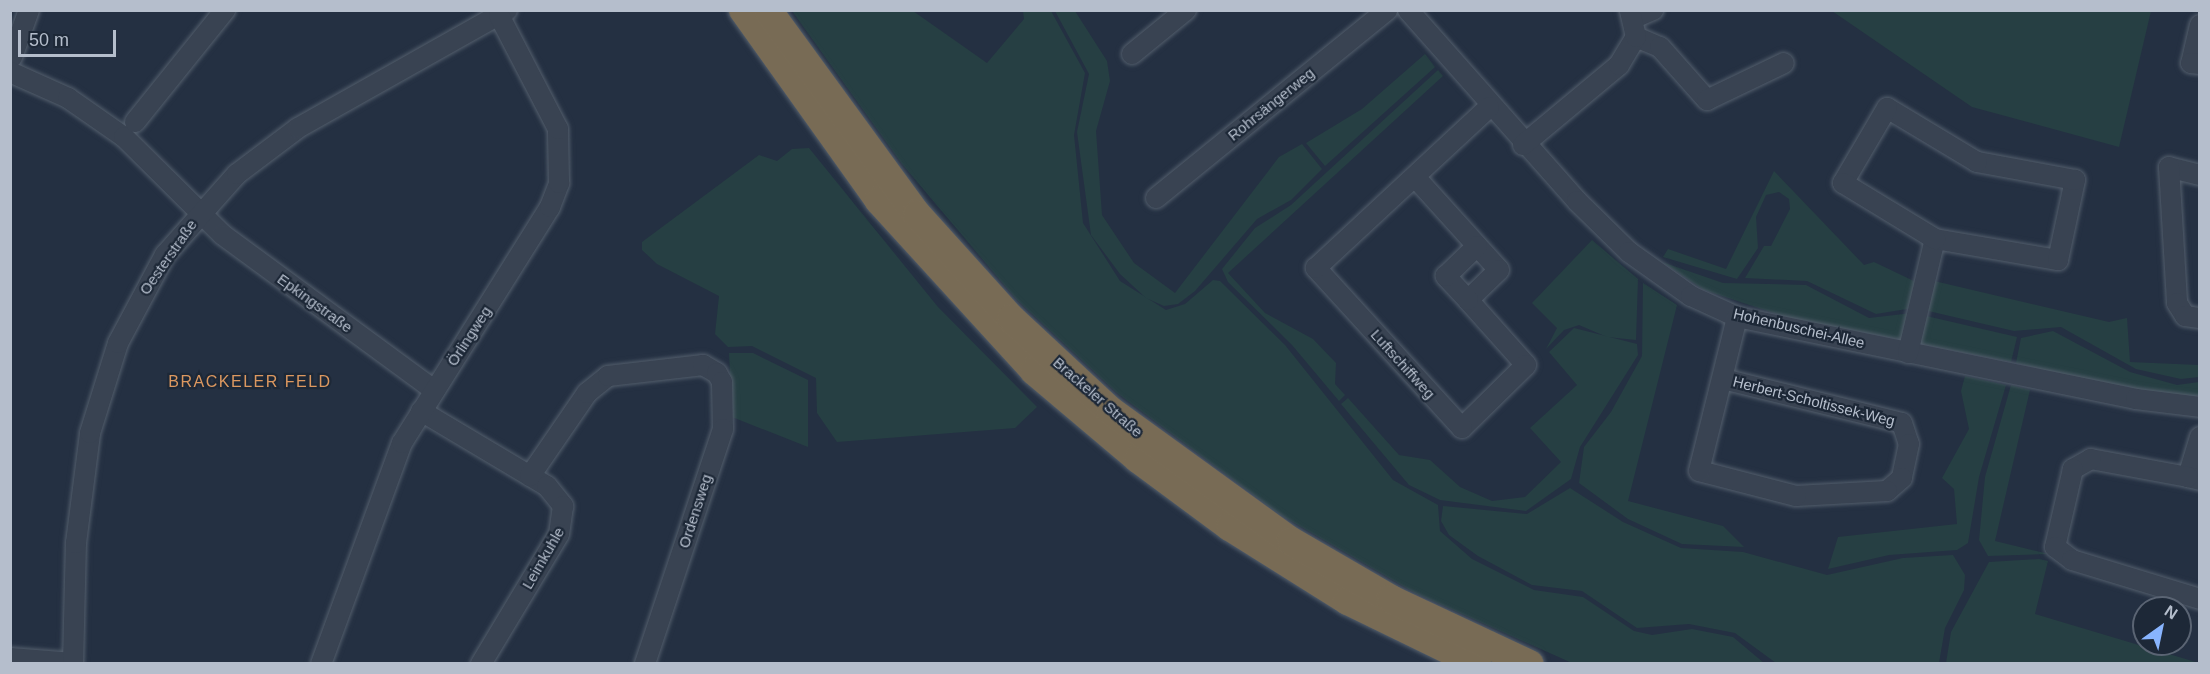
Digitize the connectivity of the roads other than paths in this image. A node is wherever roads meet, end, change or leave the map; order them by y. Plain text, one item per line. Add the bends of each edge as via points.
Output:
1 (29, 10) edge
2 (225, 10) edge
3 (743, 10) edge
4 (768, 10) edge
5 (1186, 10) edge
6 (1387, 10) edge
7 (1408, 10) edge
8 (1653, 10) edge
9 (503, 13) edge
10 (1633, 22) edge
11 (2199, 25) edge
12 (1132, 54) dead end
13 (1784, 63) dead end
14 (2199, 64) edge
15 (11, 65) edge
16 (1489, 107) junction
17 (135, 122) dead end
18 (1523, 145) junction
19 (2199, 175) edge
20 (1415, 177) junction
21 (1156, 198) dead end
22 (201, 211) junction
23 (1935, 239) junction
24 (1477, 246) junction
25 (1468, 300) junction
26 (1737, 317) junction
27 (2199, 318) edge
28 (1908, 353) junction
29 (1723, 379) junction
30 (434, 390) junction
31 (2199, 407) edge
32 (421, 411) junction
33 (2199, 437) edge
34 (530, 476) junction
35 (2194, 479) edge
36 (2199, 599) edge
37 (10, 658) edge
38 (73, 663) edge
39 (321, 663) edge
40 (481, 663) edge
41 (645, 663) edge
42 (1477, 663) edge
43 (1530, 663) edge

1 - 15 street
2 - 17 street
3 - 42 highway, Brackeler Straße via 879,201 1034,371 1138,459 1230,527 1348,601
4 - 43 highway, Brackeler Straße via 916,214 1011,318 1110,410 1291,541 1391,599
5 - 12 street
6 - 21 street, Rohrsängerweg
7 - 16 street, Hohenbuschei-Allee
8 - 10 street
9 - 22 street, Oesterstraße via 298,128 237,174
9 - 30 street, Örlingweg via 558,129 559,183 550,207
10 - 13 street via 1707,100
10 - 18 street via 1612,71
11 - 14 street via 2191,63
15 - 22 street, Epkingstraße via 116,131
16 - 18 street, Hohenbuschei-Allee
16 - 20 street, Luftschiffweg
18 - 26 street, Hohenbuschei-Allee via 1648,268
19 - 27 street via 2169,167 2177,303 2185,316
20 - 24 street
20 - 25 street, Luftschiffweg via 1316,268 1462,428 1526,366
22 - 30 street, Epkingstraße via 233,242
22 - 38 street, Oesterstraße via 136,302 100,392 79,508
23 - 23 street via 2058,260 2075,180 1977,162 1887,108 1843,183
23 - 28 street
24 - 25 street via 1499,270
24 - 25 street, Luftschiffweg via 1446,276
26 - 28 street, Hohenbuschei-Allee
26 - 29 street, Herbert-Scholtissek-Weg
28 - 31 street, Hohenbuschei-Allee
29 - 29 street, Herbert-Scholtissek-Weg via 1699,471 1796,496 1887,491 1902,478 1909,444 1902,423
30 - 32 street, Örlingweg
32 - 34 street, Leimkuhle
32 - 39 street, Örlingweg via 402,443
33 - 35 street
34 - 40 street, Leimkuhle via 559,498 564,525
34 - 41 street, Ordensweg via 587,393 608,376 703,365 722,382 724,423
35 - 36 street via 2091,459 2073,469 2055,547 2072,560
37 - 38 street

